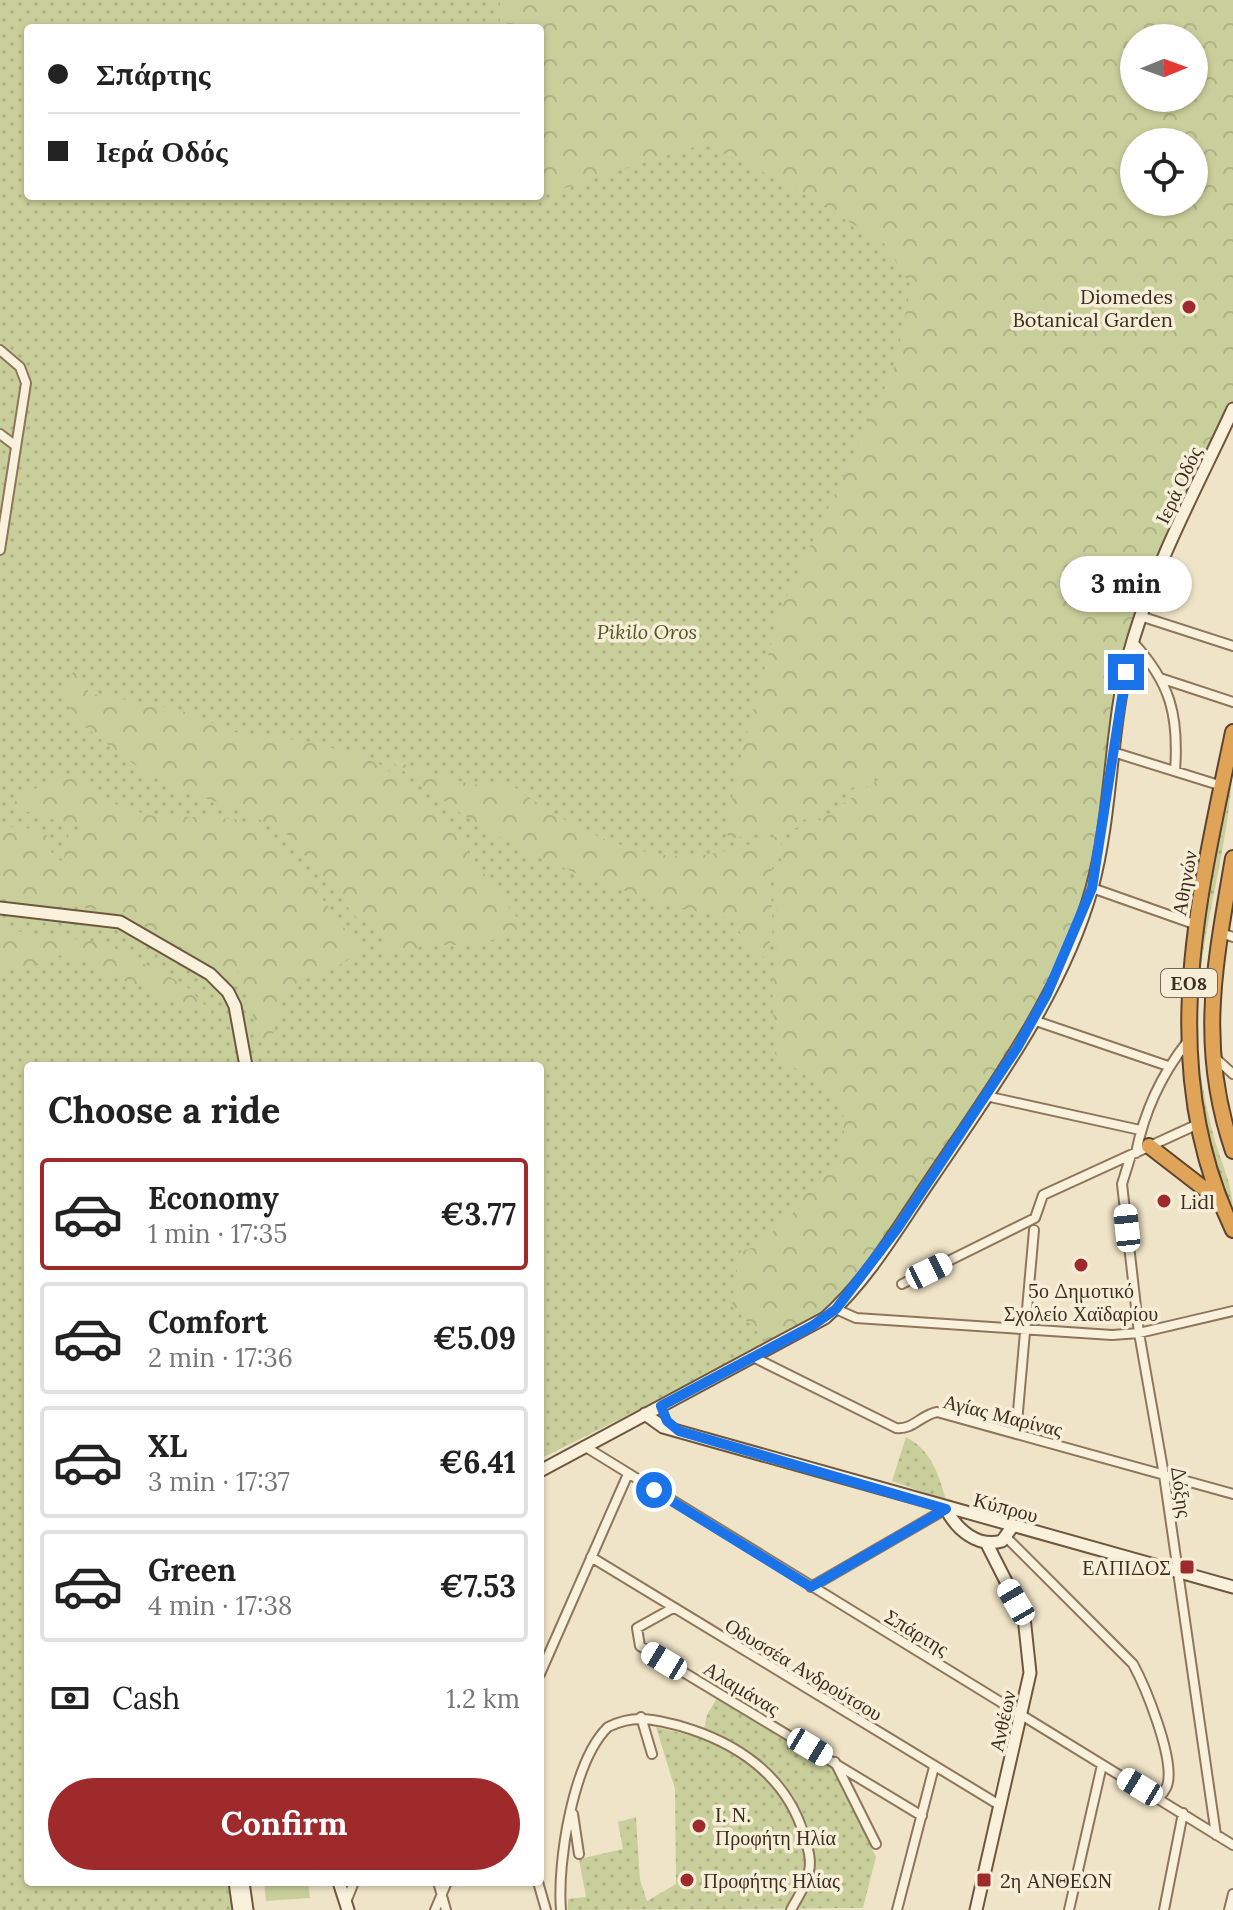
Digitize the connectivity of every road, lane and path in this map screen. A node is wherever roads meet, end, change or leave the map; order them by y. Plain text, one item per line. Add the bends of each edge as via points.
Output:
1 (0, 350) edge
2 (1233, 409) edge
3 (0, 434) edge
4 (16, 446) junction
5 (3, 513) edge
6 (0, 550) edge
7 (1140, 616) junction
8 (1132, 641) junction
9 (1233, 646) edge
10 (1160, 678) junction
11 (1233, 702) edge
12 (1233, 732) edge
13 (1113, 752) junction
14 (1175, 771) junction
15 (1222, 786) junction
16 (1233, 858) edge
17 (1092, 888) junction
18 (0, 908) edge
19 (1197, 925) junction
20 (1227, 935) edge
21 (1033, 1020) junction
22 (1187, 1042) junction
23 (1211, 1055) junction
24 (245, 1062) edge
25 (1168, 1066) junction
26 (1233, 1074) edge
27 (986, 1096) junction
28 (1228, 1120) edge
29 (1196, 1125) junction
30 (1140, 1130) junction
31 (1139, 1151) junction
32 (1233, 1151) edge
33 (1218, 1199) junction
34 (1034, 1230) dead end
35 (1233, 1230) edge
36 (902, 1284) dead end
37 (836, 1309) junction
38 (1233, 1311) edge
39 (1025, 1332) junction
40 (1139, 1333) junction
41 (755, 1358) junction
42 (661, 1406) junction
43 (645, 1414) junction
44 (679, 1431) junction
45 (1016, 1434) junction
46 (584, 1446) junction
47 (544, 1464) edge
48 (628, 1474) junction
49 (1164, 1475) junction
50 (1233, 1494) edge
51 (946, 1509) junction
52 (1010, 1532) junction
53 (987, 1544) junction
54 (591, 1557) junction
55 (1176, 1573) junction
56 (811, 1587) junction
57 (1233, 1587) edge
58 (673, 1608) junction
59 (544, 1665) edge
60 (1022, 1716) junction
61 (641, 1717) junction
62 (652, 1754) dead end
63 (834, 1762) junction
64 (1102, 1765) junction
65 (934, 1767) junction
66 (1159, 1798) junction
67 (1001, 1806) junction
68 (572, 1809) junction
69 (1183, 1813) junction
70 (922, 1816) junction
71 (1216, 1835) junction
72 (876, 1844) dead end
73 (1233, 1845) edge
74 (579, 1854) dead end
75 (236, 1886) edge
76 (244, 1886) edge
77 (340, 1886) edge
78 (353, 1886) edge
79 (439, 1886) edge
80 (445, 1886) edge
81 (539, 1886) edge
82 (1233, 1894) edge
83 (441, 1895) junction
84 (347, 1906) edge
85 (239, 1910) edge
86 (247, 1910) edge
87 (435, 1910) edge
88 (446, 1910) edge
89 (546, 1910) edge
90 (561, 1910) edge
91 (791, 1910) edge
92 (897, 1910) edge
93 (976, 1910) edge
94 (1069, 1910) edge
95 (1164, 1910) edge
96 (1229, 1910) edge

1 - 4 street via 26,374
2 - 7 street, Ιερά Οδός
3 - 4 street
4 - 5 street
5 - 6 street
7 - 8 street, Ιερά Οδός
7 - 9 street
8 - 10 street
8 - 13 street, Ιερά Οδός
10 - 11 street
10 - 14 street via 1177,721
12 - 15 highway, Αθηνών / ΕΟ8
13 - 14 street
13 - 17 street, Ιερά Οδός
14 - 15 street
15 - 19 highway, Αθηνών / ΕΟ8
16 - 20 highway, ΕΟ8
17 - 19 street
17 - 21 street, Ιερά Οδός
18 - 24 street via 120,922 210,974 235,1006
19 - 22 highway, Αθηνών / ΕΟ8
20 - 23 highway, ΕΟ8 via 1213,988
21 - 25 street
21 - 27 street, Ιερά Οδός
22 - 25 street
22 - 29 highway, Αθηνών / ΕΟ8
23 - 26 street
23 - 28 highway, ΕΟ8
25 - 30 street
27 - 30 street
27 - 37 street, Ιερά Οδός
28 - 32 highway, ΕΟ8
29 - 31 street
29 - 33 highway, Αθηνών / ΕΟ8
30 - 31 street
31 - 33 highway
31 - 36 street via 1043,1195 1035,1218
31 - 40 street, Δόξης via 1122,1184
33 - 35 highway, Αθηνών / ΕΟ8
34 - 39 street
37 - 39 street via 856,1318
37 - 41 street, Ιερά Οδός
38 - 40 street
39 - 40 street
39 - 45 street
40 - 49 street, Δόξης
41 - 42 street, Ιερά Οδός
41 - 45 street, Αγίας Μαρίνας via 896,1428 910,1427 937,1412
42 - 43 street, Ιερά Οδός
42 - 44 street
43 - 44 street, Κύπρου via 652,1423
43 - 46 street, Ιερά Οδός
44 - 51 street, Κύπρου
45 - 49 street, Αγίας Μαρίνας
46 - 47 street, Ιερά Οδός
46 - 48 street, Σπάρτης
48 - 54 street
48 - 56 street, Σπάρτης
49 - 50 street, Αγίας Μαρίνας
49 - 55 street, Δόξης
51 - 52 street, Κύπρου
51 - 53 street, Ανθέων via 967,1535
51 - 56 street
52 - 53 street
52 - 55 street, Κύπρου
52 - 66 street via 1133,1664 1146,1690 1168,1769 1167,1786
53 - 60 street, Ανθέων via 1028,1633 1030,1673
54 - 58 street, Οδυσσέα Ανδρούτσου
54 - 59 street
55 - 57 street, Κύπρου
55 - 71 street, Δόξης
56 - 60 street, Σπάρτης
58 - 63 street, Αλαμάνας via 642,1623 636,1633 640,1646
58 - 65 street, Οδυσσέα Ανδρούτσου
60 - 64 street, Σπάρτης
60 - 67 street, Ανθέων
61 - 62 street
61 - 68 street via 608,1727 599,1737
61 - 91 street via 716,1738 770,1776 797,1816 809,1853 810,1870
63 - 70 street, Αλαμάνας
63 - 72 street
64 - 66 street, Σπάρτης
64 - 94 street
65 - 67 street, Οδυσσέα Ανδρούτσου
65 - 70 street
66 - 69 street, Σπάρτης
67 - 93 street, Ανθέων
68 - 74 street
68 - 90 street via 562,1848
69 - 71 street, Σπάρτης
69 - 95 street
70 - 92 street
71 - 73 street, Σπάρτης
75 - 85 street
76 - 86 street
77 - 84 street
78 - 84 street
79 - 83 street
80 - 83 street
81 - 89 street
82 - 96 street
83 - 87 street
83 - 88 street

